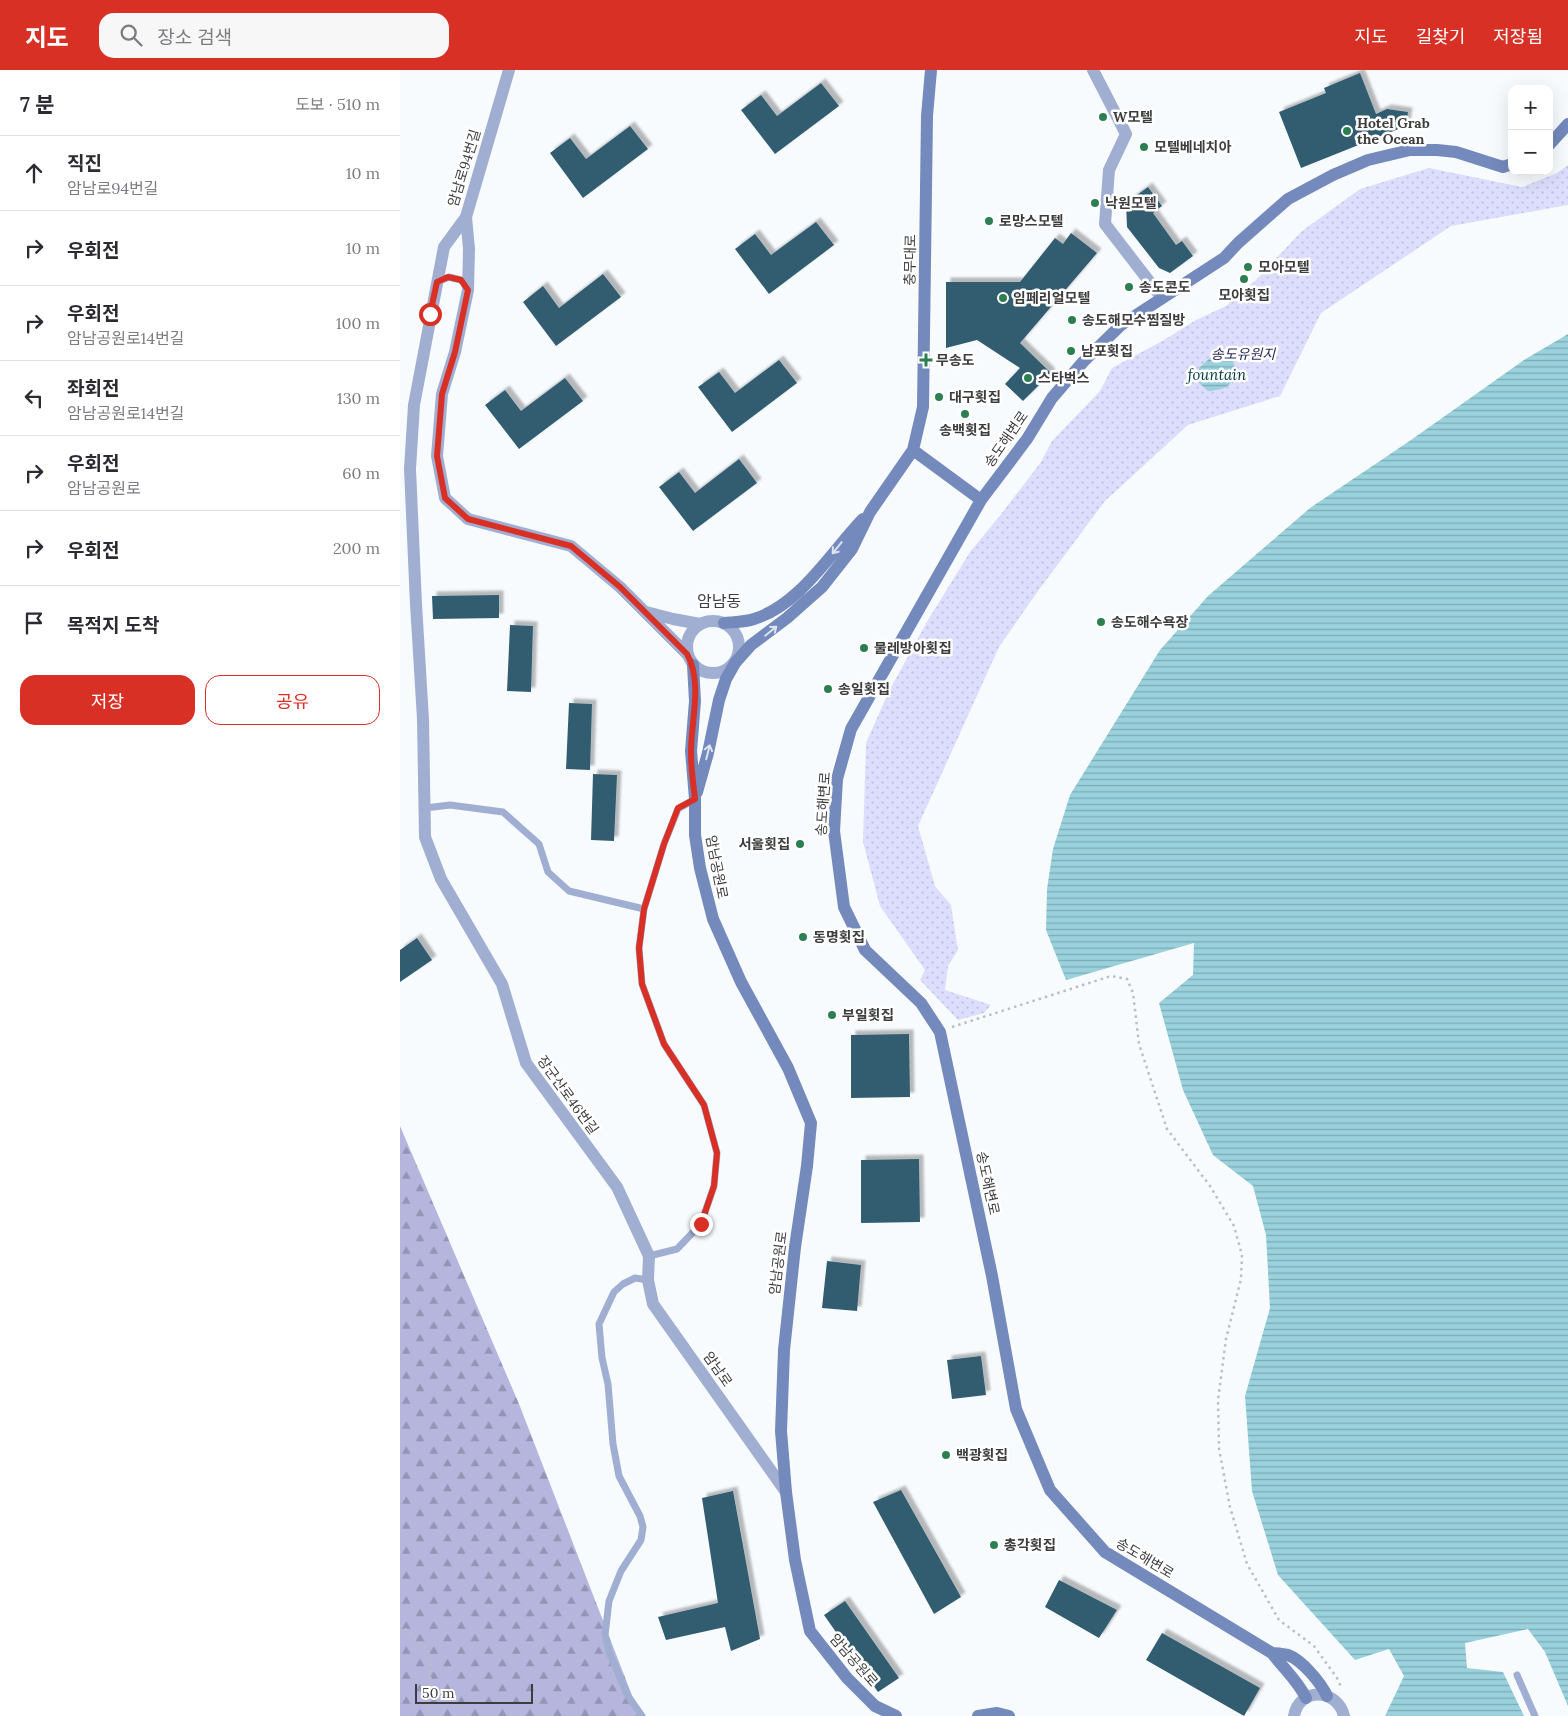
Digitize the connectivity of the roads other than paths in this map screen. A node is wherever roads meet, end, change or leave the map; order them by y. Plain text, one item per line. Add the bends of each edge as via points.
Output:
1 (509, 70) edge
2 (931, 70) edge
3 (1093, 70) edge
4 (1568, 124) edge
5 (1553, 141) edge
6 (1508, 165) edge
7 (466, 217) junction
8 (437, 282) junction
9 (468, 290) junction
10 (1162, 298) junction
11 (913, 450) junction
12 (981, 500) junction
13 (870, 512) junction
14 (646, 612) junction
15 (724, 623) junction
16 (700, 624) junction
17 (690, 660) junction
18 (735, 663) junction
19 (695, 799) junction
20 (425, 808) junction
21 (644, 909) junction
22 (649, 1256) junction
23 (648, 1280) junction
24 (786, 1492) junction
25 (1272, 1652) junction
26 (1516, 1675) dead end
27 (1327, 1696) junction
28 (1306, 1698) junction
29 (642, 1716) edge
30 (896, 1716) edge
31 (978, 1716) edge
32 (1009, 1716) edge
33 (1294, 1716) edge
34 (1344, 1716) edge
35 (1535, 1716) edge

1 - 7 street, 암남로94번길
2 - 11 street, 충무대로 via 927,116 923,407
3 - 10 street via 1126,134 1109,170 1105,224
4 - 5 street
6 - 10 street, 송도해변로 via 1502,167 1474,157 1437,150 1410,150 1368,160 1288,199 1224,258
7 - 8 street, 암남로94번길 via 444,246
7 - 9 street
8 - 9 lane via 448,277 461,280
8 - 20 street, 암남로94번길 via 414,406 410,469
9 - 14 street via 442,394 437,456 445,498 468,519 571,546
10 - 12 street, 송도해변로 via 1121,325 1083,362 1052,398 1027,439
11 - 12 street
11 - 13 street, 암남공원로
12 - 25 street, 송도해변로 via 851,729 837,779 834,831 844,907 865,950 921,1003 940,1031 992,1276 1016,1409 1050,1490 1105,1552
13 -> 15 street, 암남공원로 via 788,600 754,619
18 -> 13 street, 암남공원로 via 751,645 822,587 852,549
14 - 16 street
14 - 17 street
15 - 16 street via 712,620
15 - 18 street via 734,630 739,640 740,652
16 - 17 street via 687,643
17 - 18 street via 703,672 714,674 726,671
17 - 19 street, 암남공원로 via 695,701 691,751
19 -> 18 street, 암남공원로 via 719,700
19 - 21 lane via 678,808
19 - 24 street, 암남공원로 via 695,835 713,919 812,1123 794,1247 784,1350 781,1431
20 - 21 lane via 450,805 502,812 539,844 548,872 568,891
20 - 22 street, 장군산로46번길 via 425,837 441,879 502,984 526,1063 617,1187
21 - 22 lane via 639,948 642,984 664,1044 704,1105 717,1153 714,1186 701,1224 677,1249
22 - 23 street, 암남로
23 - 24 street, 암남로 via 653,1304
23 - 29 lane via 635,1278 614,1292 599,1324 613,1444 620,1476 643,1527 641,1540 621,1571 609,1601 605,1635 628,1696
24 - 30 street, 암남공원로 via 795,1560 810,1631 847,1678 875,1706
25 - 27 street, 송도해변로 via 1290,1656 1312,1673
25 - 28 street, 송도해변로 via 1301,1687
26 - 35 lane
27 - 28 street via 1320,1694
27 - 34 street via 1340,1706
28 - 33 street
31 - 32 street via 997,1713

